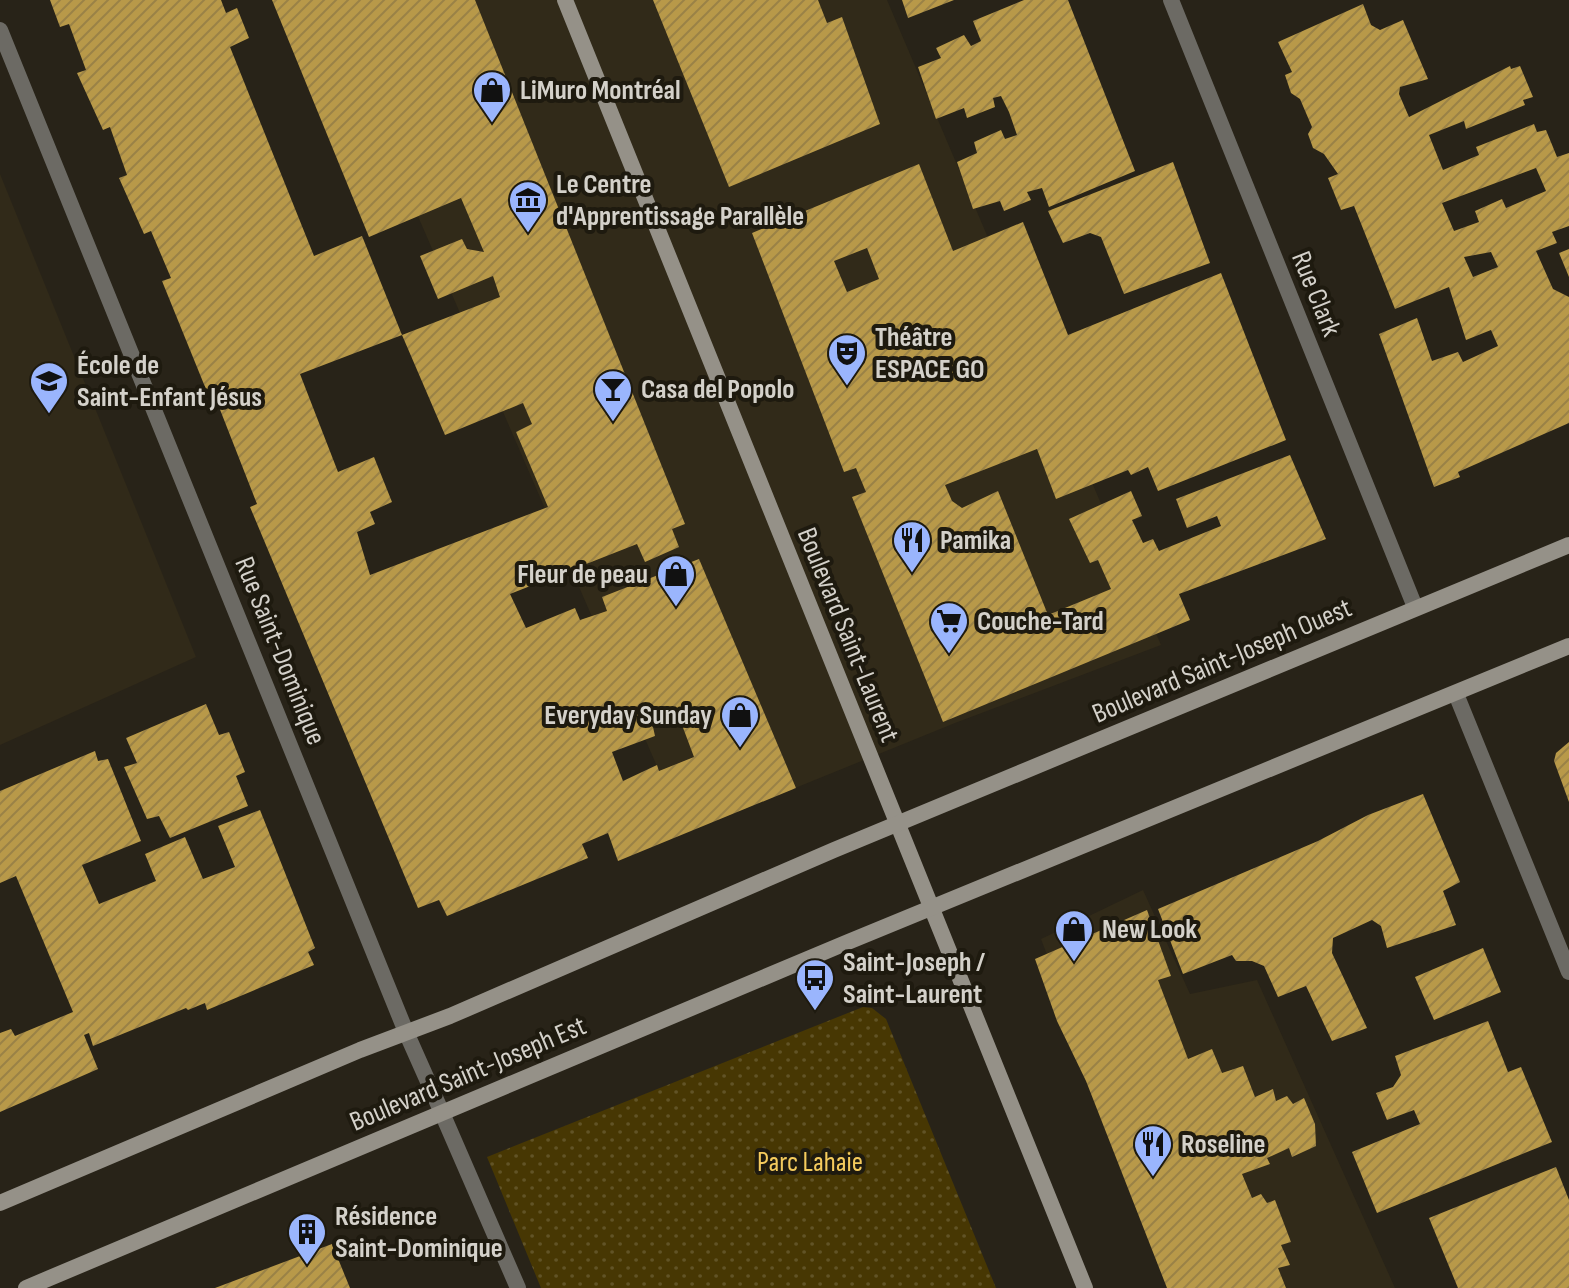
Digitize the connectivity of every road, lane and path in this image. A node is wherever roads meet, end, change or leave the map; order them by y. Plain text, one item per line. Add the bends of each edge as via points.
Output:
1 (565, 0) edge
2 (1171, 0) edge
3 (0, 30) edge
4 (1569, 545) edge
5 (1415, 607) junction
6 (1569, 646) edge
7 (1456, 694) junction
8 (896, 824) junction
9 (930, 909) junction
10 (1569, 972) edge
11 (406, 1032) junction
12 (442, 1113) junction
13 (0, 1203) edge
14 (26, 1288) edge
15 (518, 1288) edge
16 (1085, 1288) edge

1 - 8 main road, Boulevard Saint-Laurent
2 - 5 street, Rue Clark
3 - 11 street, Rue Saint-Dominique
4 - 5 main road, Boulevard Saint-Joseph Ouest
5 - 8 main road, Boulevard Saint-Joseph Ouest
6 - 7 main road
7 - 9 main road
7 - 10 street
8 - 9 main road, Boulevard Saint-Laurent
8 - 11 main road
9 - 12 main road, Boulevard Saint-Joseph Est
9 - 16 main road, Boulevard Saint-Laurent
11 - 12 street, Rue Saint-Dominique
11 - 13 main road
12 - 14 main road, Boulevard Saint-Joseph Est
12 - 15 street, Rue Saint-Dominique

